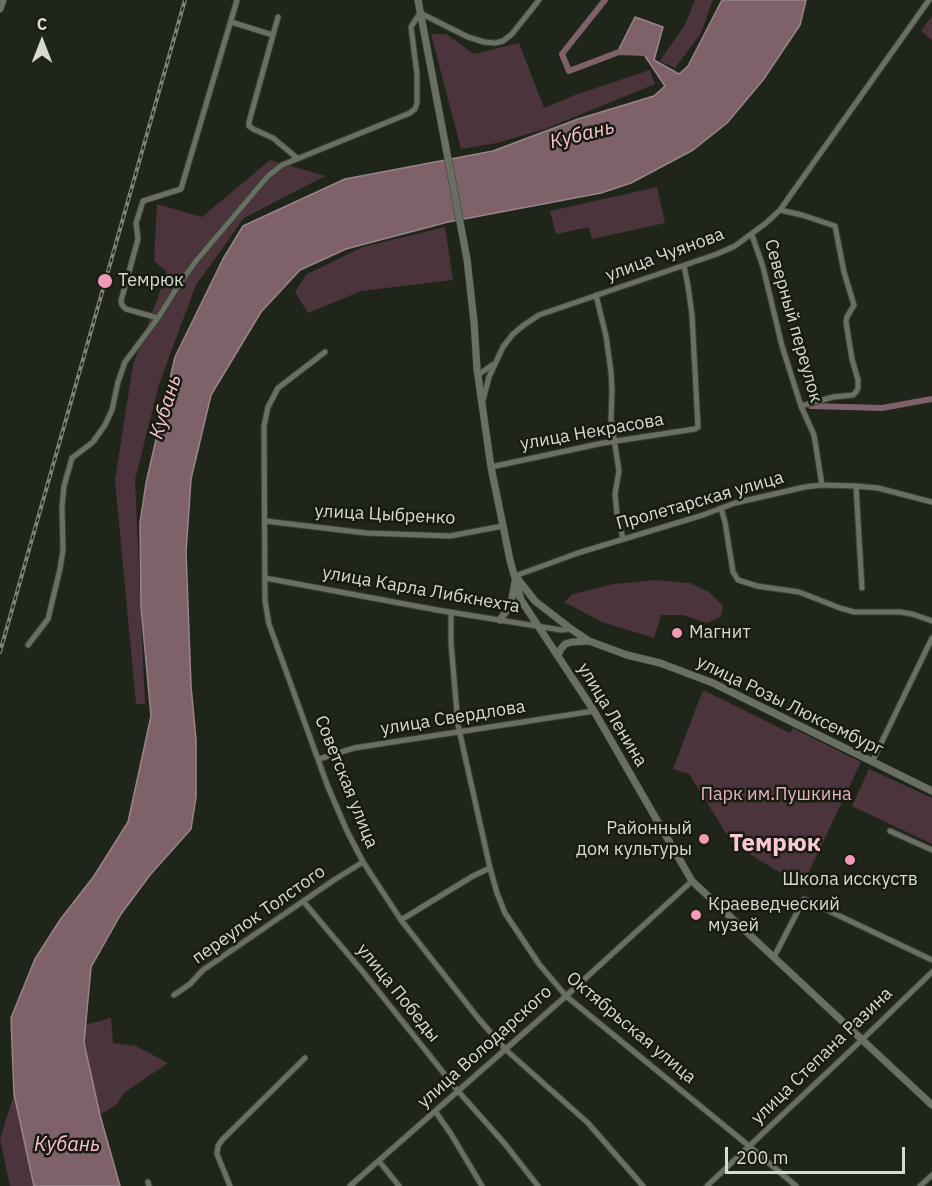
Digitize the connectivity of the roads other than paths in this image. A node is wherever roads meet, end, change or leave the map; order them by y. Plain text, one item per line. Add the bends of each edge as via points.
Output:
1 (3, 0) edge
2 (237, 0) edge
3 (418, 0) edge
4 (539, 0) edge
5 (929, 0) edge
6 (0, 9) edge
7 (420, 13) junction
8 (278, 17) dead end
9 (231, 22) junction
10 (273, 35) junction
11 (297, 158) junction
12 (780, 210) junction
13 (752, 234) junction
14 (684, 266) junction
15 (596, 295) junction
16 (158, 318) junction
17 (325, 352) dead end
18 (495, 362) junction
19 (478, 375) junction
20 (482, 403) junction
21 (801, 406) junction
22 (615, 442) junction
23 (491, 466) junction
24 (822, 485) junction
25 (856, 486) junction
26 (932, 502) edge
27 (721, 508) junction
28 (265, 521) junction
29 (503, 526) junction
30 (623, 538) junction
31 (515, 576) junction
32 (265, 578) junction
33 (862, 588) dead end
34 (451, 613) junction
35 (500, 620) junction
36 (932, 621) edge
37 (538, 626) junction
38 (571, 629) junction
39 (932, 638) edge
40 (589, 641) junction
41 (28, 645) dead end
42 (558, 655) junction
43 (594, 711) junction
44 (459, 732) junction
45 (319, 759) junction
46 (872, 762) junction
47 (932, 791) edge
48 (890, 831) dead end
49 (932, 850) edge
50 (363, 862) junction
51 (490, 868) junction
52 (692, 881) junction
53 (303, 902) junction
54 (401, 920) junction
55 (774, 957) junction
56 (932, 960) edge
57 (932, 972) edge
58 (174, 995) dead end
59 (566, 996) junction
60 (862, 1040) junction
61 (505, 1049) junction
62 (304, 1058) dead end
63 (458, 1091) junction
64 (932, 1106) edge
65 (435, 1111) junction
66 (749, 1146) junction
67 (379, 1161) junction
68 (932, 1175) edge
69 (230, 1186) edge
70 (350, 1186) edge
71 (399, 1186) edge
72 (482, 1186) edge
73 (538, 1186) edge
74 (644, 1186) edge
75 (707, 1186) edge
76 (796, 1186) edge
77 (920, 1186) edge

1 - 6 main road
2 - 9 street
3 - 7 main road, улица Ленина
4 - 7 street via 512,34 495,43 468,37
5 - 12 street, улица Чуянова
7 - 11 street via 411,27 417,74 414,109
7 - 19 main road, улица Ленина via 463,238
8 - 10 street
9 - 10 street
9 - 16 street via 181,189 143,201 136,223 138,239 121,301 126,309
10 - 11 street via 249,126 273,138
11 - 16 street via 268,176 246,200 196,261
12 - 13 street, улица Чуянова
12 - 21 street via 835,226 854,300 846,322 858,388 853,394
13 - 14 street, улица Чуянова via 717,255
13 - 21 street, Северный переулок
14 - 15 street, улица Чуянова
14 - 22 street, улица Некрасова via 692,315 698,427
15 - 18 street, улица Чуянова via 539,315 508,341
15 - 22 street via 606,336
16 - 41 street via 125,362 105,425 69,465 62,507 60,569 48,619
17 - 28 street, Советская улица via 278,388 268,407 264,426
18 - 19 street, улица Чуянова
18 - 20 street, улица Чуянова
19 - 20 main road, улица Ленина
20 - 23 main road, улица Ленина
21 - 24 street, Северный переулок via 814,435
22 - 23 street, улица Некрасова
22 - 30 street via 619,471 615,494
23 - 29 main road, улица Ленина
24 - 25 street, Пролетарская улица
24 - 27 street, Пролетарская улица
25 - 26 street, Пролетарская улица
25 - 33 street
27 - 30 street, Пролетарская улица
27 - 36 street via 733,572 738,580 800,592 855,612 900,612
28 - 29 street, улица Цыбренко via 366,533 439,536
28 - 32 street, Советская улица
29 - 31 main road, улица Ленина
30 - 31 street, Пролетарская улица
31 - 35 main road via 511,604
31 - 37 main road, улица Ленина via 521,600
31 - 38 main road, улица Розы Люксембург via 535,601
32 - 34 street, улица Карла Либкнехта
32 - 45 street, Советская улица via 269,624
34 - 35 street, улица Карла Либкнехта
34 - 44 street, Октябрьская улица
35 - 37 street, улица Карла Либкнехта
37 - 38 street, улица Карла Либкнехта
37 - 42 main road, улица Ленина
38 - 40 main road, улица Розы Люксембург
39 - 46 street
40 - 42 main road via 565,644
40 - 46 main road, улица Розы Люксембург via 713,683
42 - 43 main road, улица Ленина
43 - 44 street, улица Свердлова
43 - 52 main road, улица Ленина
44 - 45 street, улица Свердлова via 354,748
44 - 51 street, Октябрьская улица
45 - 50 street, Советская улица
46 - 47 main road, улица Розы Люксембург
48 - 49 street
50 - 53 street, переулок Толстого
50 - 54 street, Советская улица
51 - 54 street
51 - 59 street, Октябрьская улица via 505,914 538,964
52 - 55 main road, улица Ленина
52 - 59 street, улица Володарского
53 - 58 street, переулок Толстого via 203,970
53 - 63 street, улица Победы
54 - 61 street, Советская улица
55 - 56 street via 804,899
55 - 60 main road, улица Ленина
57 - 60 street, улица Степана Разина
59 - 61 street, улица Володарского
59 - 66 street, Октябрьская улица
60 - 64 main road, улица Ленина
60 - 66 street, улица Степана Разина
61 - 63 street, улица Володарского
61 - 74 street, Советская улица via 588,1123
62 - 69 street via 218,1146 217,1154
63 - 65 street, улица Володарского
63 - 73 street, улица Победы
65 - 67 street, улица Володарского
65 - 72 street
66 - 75 street, улица Степана Разина
66 - 76 street, Октябрьская улица
67 - 70 street, улица Володарского
67 - 71 street
68 - 77 street

